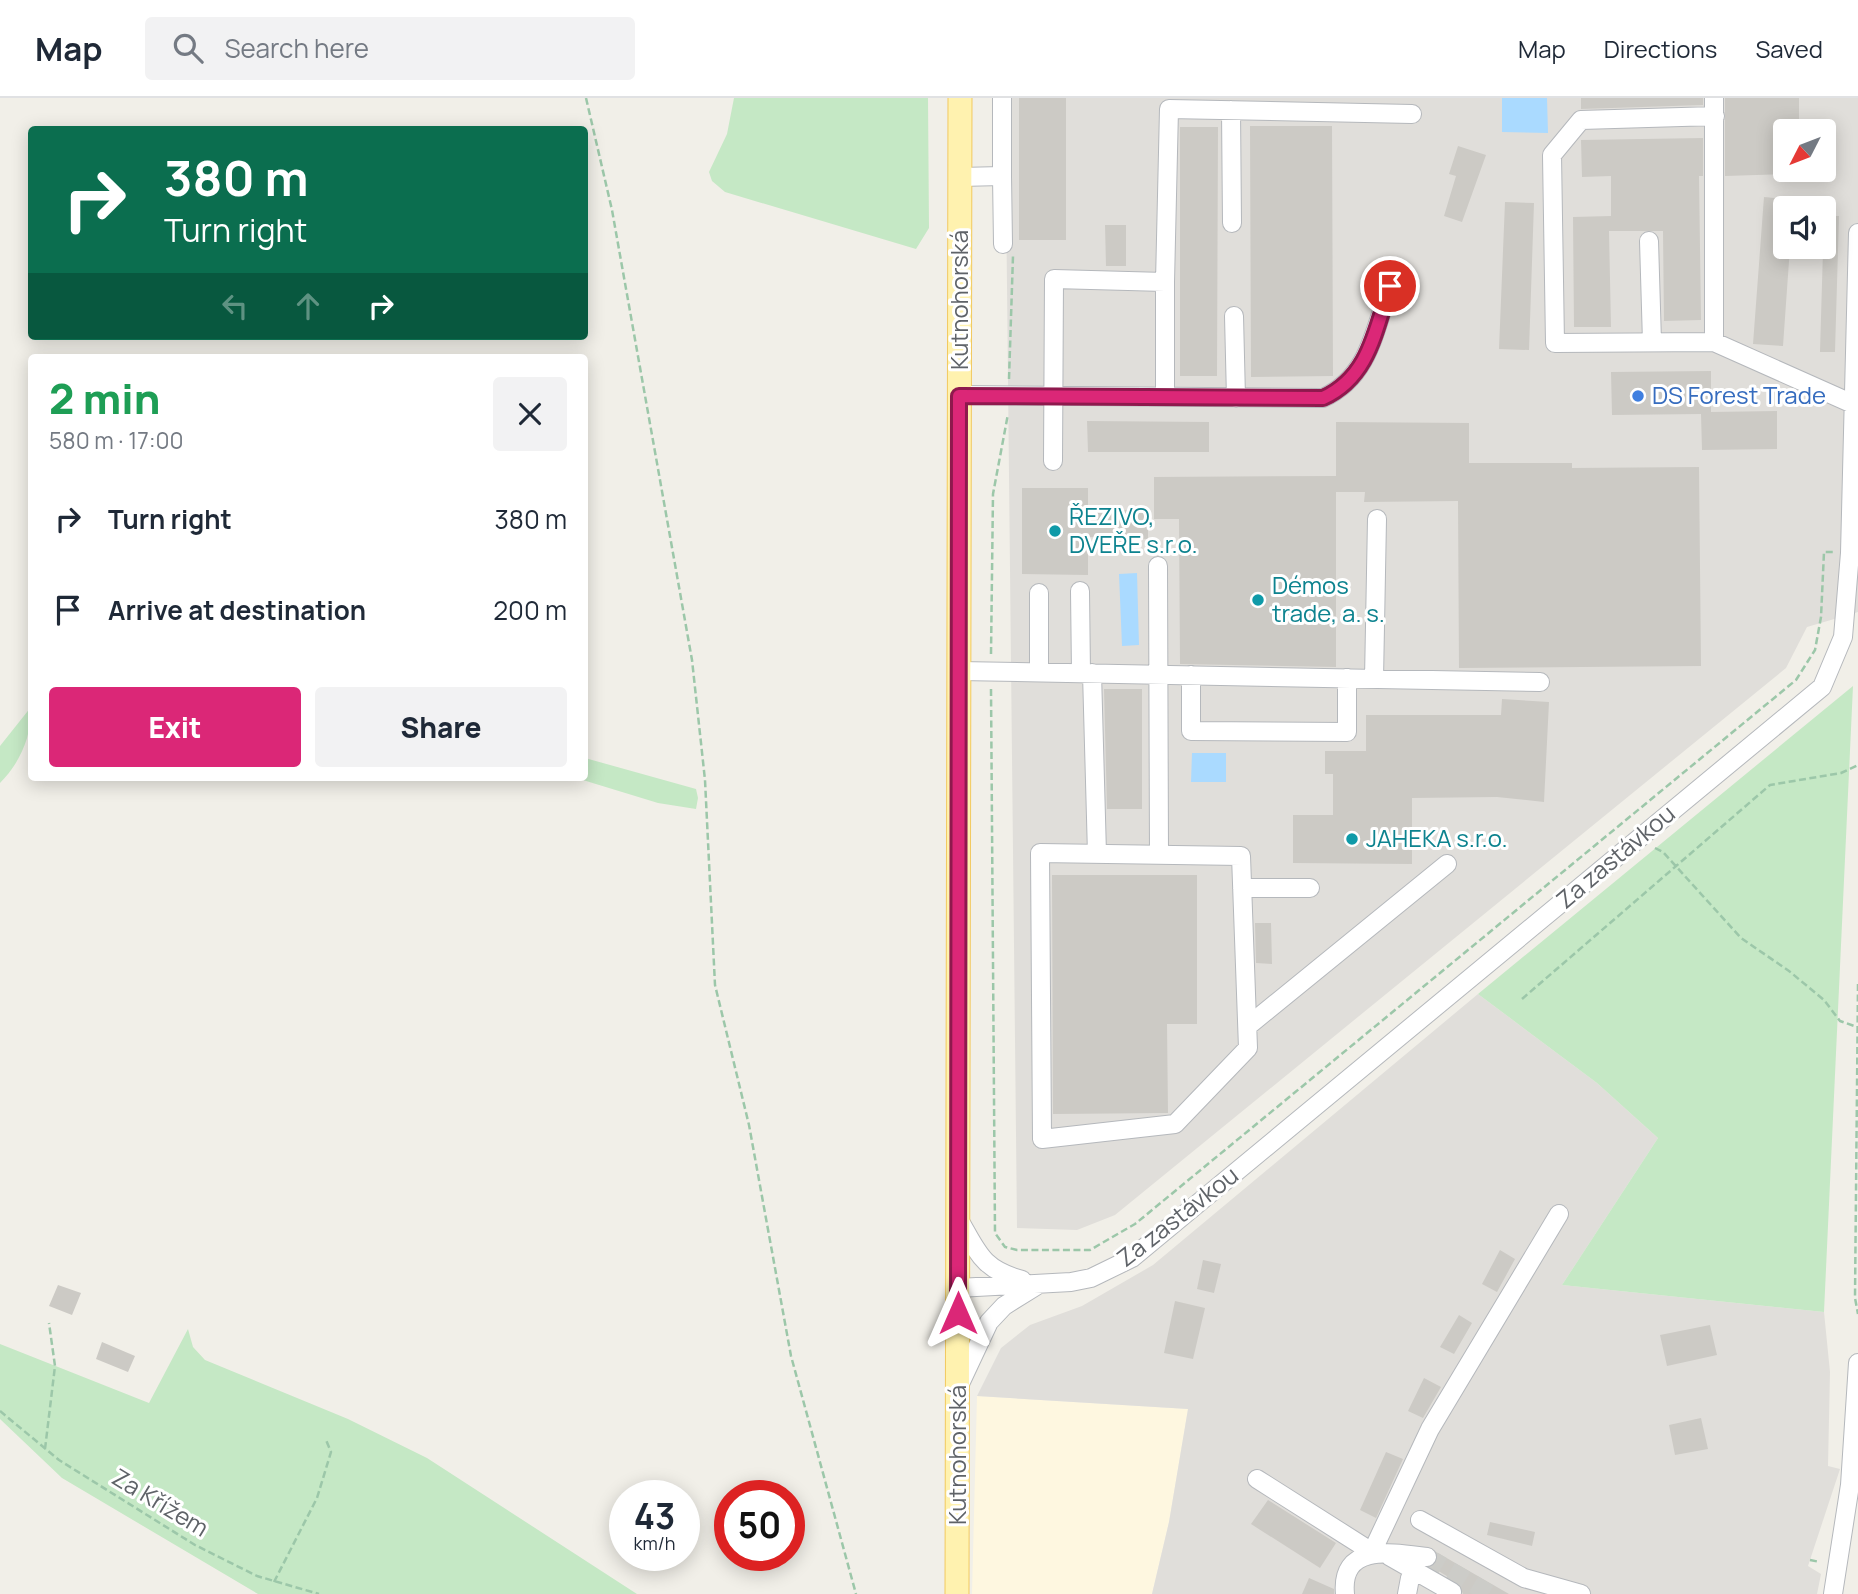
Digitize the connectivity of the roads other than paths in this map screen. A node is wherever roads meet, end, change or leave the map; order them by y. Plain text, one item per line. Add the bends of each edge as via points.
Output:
1 (960, 98) edge
2 (1002, 98) edge
3 (1715, 107) edge
4 (1231, 110) junction
5 (1412, 114) dead end
6 (1002, 176) junction
7 (960, 177) junction
8 (1232, 223) dead end
9 (1858, 233) edge
10 (1649, 241) dead end
11 (1003, 244) dead end
12 (1165, 282) junction
13 (1390, 286) dead end
14 (1234, 316) dead end
15 (1714, 341) junction
16 (1652, 342) junction
17 (959, 396) junction
18 (1053, 397) junction
19 (1165, 397) junction
20 (1236, 398) junction
21 (1853, 404) junction
22 (1053, 461) dead end
23 (1377, 519) dead end
24 (1158, 566) dead end
25 (1080, 591) dead end
26 (1039, 593) dead end
27 (959, 671) junction
28 (1039, 672) junction
29 (1087, 673) junction
30 (1158, 675) junction
31 (1191, 675) junction
32 (1347, 678) junction
33 (1374, 679) junction
34 (1540, 682) dead end
35 (1097, 854) junction
36 (1158, 855) junction
37 (1447, 864) dead end
38 (1242, 888) junction
39 (1310, 888) dead end
40 (1248, 1026) junction
41 (1559, 1214) dead end
42 (958, 1217) junction
43 (1039, 1284) junction
44 (958, 1288) junction
45 (1858, 1363) edge
46 (958, 1389) junction
47 (1257, 1479) dead end
48 (1420, 1520) dead end
49 (1378, 1552) junction
50 (1427, 1558) tunnel mouth
51 (1452, 1592) dead end
52 (957, 1594) edge
53 (1345, 1594) edge
54 (1581, 1594) edge
55 (1833, 1594) edge

1 - 7 main road, Kutnohorská
2 - 6 street
3 - 15 street
3 - 16 street via 1581,120 1552,155 1555,343
4 - 5 street
4 - 8 street
4 - 12 street via 1169,109
6 - 7 street
6 - 11 street
7 - 17 main road, Kutnohorská
9 - 21 street, Za zastávkou
10 - 16 street
12 - 18 street via 1054,279
12 - 19 street
13 - 20 street via 1362,368 1340,390 1323,398
14 - 20 street
15 - 16 street
15 - 21 street
17 - 18 street
17 - 27 main road, Kutnohorská
18 - 19 street
18 - 22 street
19 - 20 street
21 - 43 street, Za zastávkou via 1843,637 1822,687 1132,1258 1091,1278
23 - 33 street
24 - 30 street
25 - 29 street
26 - 28 street
27 - 28 street
27 - 42 main road, Kutnohorská
28 - 29 street
29 - 30 street
29 - 35 street
30 - 31 street
30 - 36 street
31 - 32 street
31 - 32 street via 1191,731 1347,732
32 - 33 street
33 - 34 street
35 - 36 street
35 - 40 street via 1040,853 1042,1139 1175,1124 1248,1048
36 - 38 street via 1241,856
37 - 40 street
38 - 39 street
38 - 40 street
41 - 49 street via 1430,1429
42 - 43 street, Za zastávkou via 982,1260 999,1274
42 - 44 main road, Kutnohorská
43 - 44 street, Za zastávkou
43 - 46 street, Za zastávkou via 1004,1306 989,1322
44 - 46 main road, Kutnohorská
45 - 55 street via 1850,1485
46 - 52 main road, Kutnohorská
47 - 49 street
48 - 54 street via 1524,1578
49 - 50 street
49 - 51 street
49 - 53 street via 1353,1565

